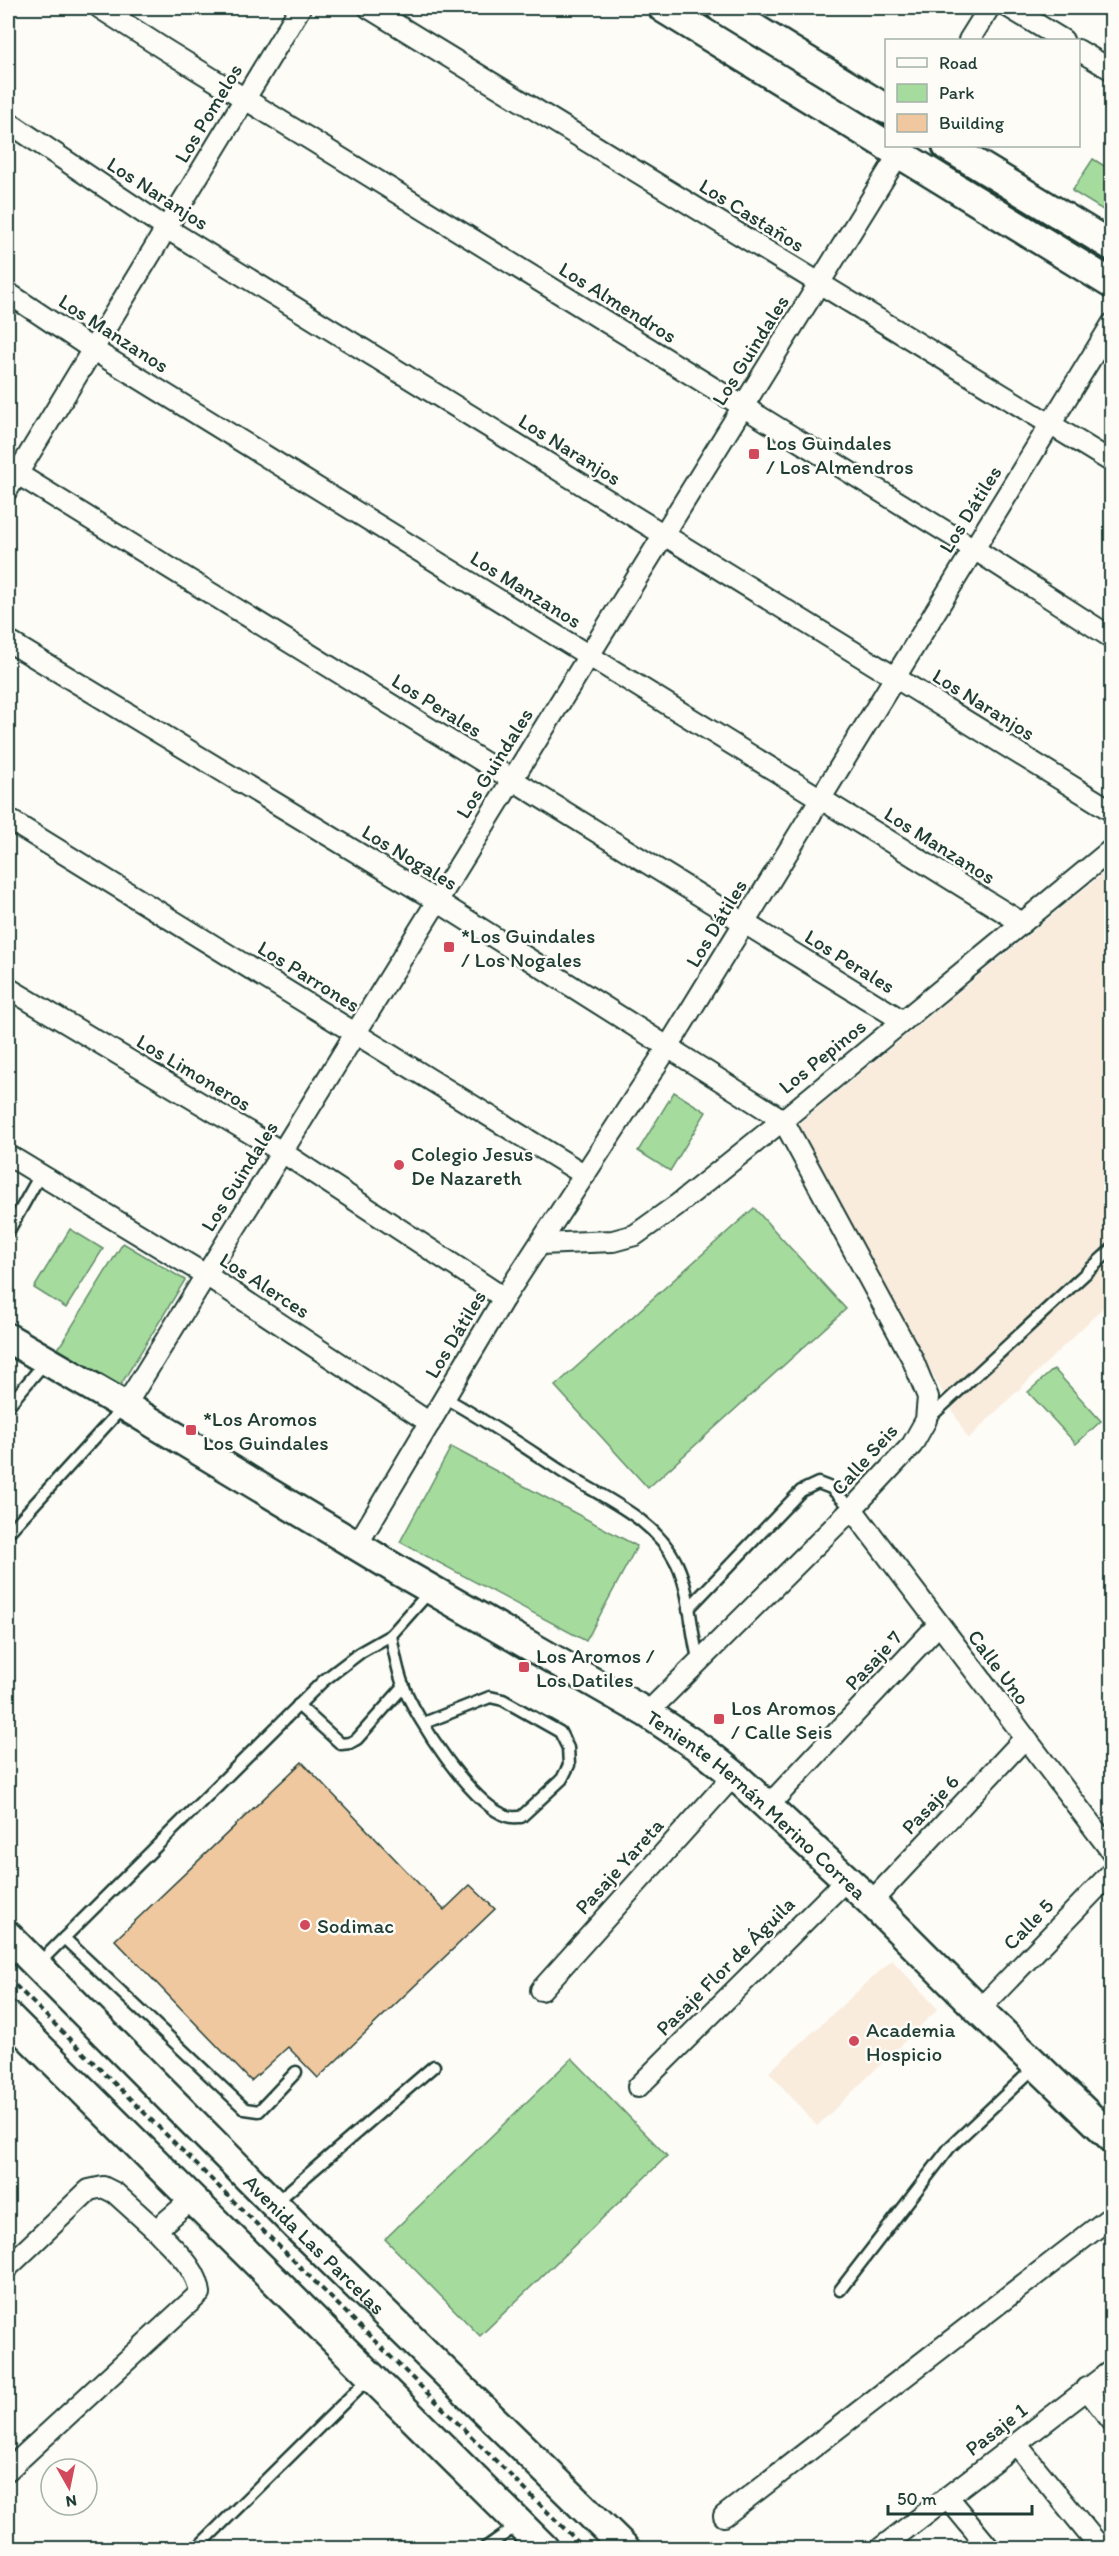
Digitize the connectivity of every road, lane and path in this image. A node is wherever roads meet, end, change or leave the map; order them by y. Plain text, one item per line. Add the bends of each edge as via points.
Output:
1 (100, 8) edge
2 (300, 8) edge
3 (369, 8) edge
4 (663, 8) edge
5 (721, 8) edge
6 (989, 8) edge
7 (1010, 8) edge
8 (970, 39) edge
9 (1062, 39) edge
10 (1080, 51) edge
11 (1112, 70) edge
12 (244, 99) junction
13 (885, 108) edge
14 (8, 122) edge
15 (885, 142) edge
16 (894, 147) edge
17 (949, 147) edge
18 (166, 228) junction
19 (1112, 246) edge
20 (818, 284) junction
21 (1112, 284) edge
22 (8, 293) edge
23 (1112, 324) edge
24 (92, 349) junction
25 (742, 407) junction
26 (1050, 425) junction
27 (1112, 462) edge
28 (10, 477) edge
29 (663, 535) junction
30 (974, 549) junction
31 (1112, 638) edge
32 (8, 641) edge
33 (589, 656) junction
34 (895, 678) junction
35 (512, 780) junction
36 (820, 799) junction
37 (1112, 811) edge
38 (8, 819) edge
39 (1112, 849) edge
40 (437, 901) junction
41 (744, 923) junction
42 (1022, 923) junction
43 (8, 988) edge
44 (903, 1021) junction
45 (355, 1034) junction
46 (668, 1047) junction
47 (783, 1120) junction
48 (282, 1152) junction
49 (8, 1155) edge
50 (40, 1175) junction
51 (585, 1175) junction
52 (8, 1232) edge
53 (540, 1244) junction
54 (1112, 1249) edge
55 (206, 1275) junction
56 (504, 1298) junction
57 (8, 1338) edge
58 (47, 1360) junction
59 (445, 1398) junction
60 (8, 1406) edge
61 (125, 1406) junction
62 (927, 1420) junction
63 (430, 1423) junction
64 (852, 1509) junction
65 (8, 1533) edge
66 (357, 1545) junction
67 (431, 1589) junction
68 (688, 1609) junction
69 (938, 1625) junction
70 (391, 1635) junction
71 (699, 1662) junction
72 (404, 1686) junction
73 (298, 1705) junction
74 (647, 1713) junction
75 (424, 1723) junction
76 (1024, 1739) junction
77 (734, 1774) junction
78 (768, 1806) junction
79 (1112, 1852) edge
80 (1112, 1872) edge
81 (846, 1880) junction
82 (871, 1902) junction
83 (8, 1936) edge
84 (64, 1938) junction
85 (37, 1965) junction
86 (8, 1978) edge
87 (541, 1990) dead end
88 (979, 2010) junction
89 (8, 2016) edge
90 (434, 2066) dead end
91 (1036, 2066) junction
92 (296, 2072) dead end
93 (638, 2087) dead end
94 (1112, 2138) edge
95 (192, 2199) junction
96 (274, 2204) junction
97 (1112, 2216) edge
98 (156, 2230) junction
99 (8, 2267) edge
100 (840, 2290) dead end
101 (1112, 2370) edge
102 (371, 2377) junction
103 (1086, 2388) junction
104 (1112, 2421) edge
105 (1017, 2445) junction
106 (8, 2470) edge
107 (947, 2497) junction
108 (724, 2516) dead end
109 (519, 2524) junction
110 (197, 2548) edge
111 (485, 2548) edge
112 (544, 2548) edge
113 (584, 2548) edge
114 (625, 2548) edge
115 (881, 2548) edge
116 (988, 2548) edge
117 (1101, 2548) edge

1 - 12 street, Los Almendros
2 - 12 street, Los Pomelos
3 - 20 street, Los Castaños
4 - 15 street
5 - 13 street
6 - 8 street
7 - 9 street
10 - 11 street
12 - 18 street, Los Pomelos
12 - 25 street, Los Almendros
14 - 18 street, Los Naranjos
16 - 20 street, Los Guindales
16 - 21 street
17 - 19 street
18 - 24 street, Los Pomelos
18 - 29 street, Los Naranjos
20 - 25 street, Los Guindales
20 - 26 street, Los Castaños
22 - 24 street, Los Manzanos
23 - 26 street, Los Dátiles
24 - 28 street, Los Pomelos
24 - 33 street, Los Manzanos
25 - 29 street, Los Guindales
25 - 30 street, Los Almendros
26 - 27 street, Los Castaños
26 - 30 street, Los Dátiles
28 - 35 street, Los Perales
29 - 33 street, Los Guindales
29 - 34 street, Los Naranjos
30 - 31 street, Los Almendros
30 - 34 street, Los Dátiles
32 - 40 street, Los Nogales
33 - 35 street, Los Guindales
33 - 36 street, Los Manzanos
34 - 36 street, Los Dátiles
34 - 37 street, Los Naranjos
35 - 40 street, Los Guindales
35 - 41 street, Los Perales
36 - 41 street, Los Dátiles
36 - 42 street, Los Manzanos
38 - 45 street, Los Parrones
39 - 42 street, Los Pepinos
40 - 45 street, Los Guindales
40 - 46 street, Los Nogales
41 - 44 street, Los Perales
41 - 46 street, Los Dátiles
42 - 44 street, Los Pepinos
43 - 48 street, Los Limoneros
44 - 47 street, Los Pepinos
45 - 48 street, Los Guindales
45 - 51 street, Los Parrones
46 - 47 street, Los Nogales
46 - 51 street, Los Dátiles
47 - 53 street, Los Pepinos via 635,1235 613,1241
47 - 62 street, Calle Seis via 912,1358 928,1397
48 - 55 street, Los Guindales
48 - 56 street, Los Limoneros
49 - 50 street, Los Alerces
50 - 52 lane
50 - 55 street, Los Alerces
51 - 53 street, Los Dátiles
53 - 56 street, Los Dátiles
54 - 62 lane
55 - 61 street, Los Guindales
55 - 63 street, Los Alerces
56 - 59 street, Los Dátiles
57 - 58 street, Teniente Hernán Merino Correa
58 - 60 lane
58 - 61 street, Teniente Hernán Merino Correa
59 - 63 street, Los Dátiles
59 - 68 lane via 644,1523 676,1562
61 - 65 lane
61 - 66 street, Teniente Hernán Merino Correa
62 - 64 street, Calle Seis via 912,1445
63 - 66 street, Los Dátiles
64 - 68 lane via 831,1488 818,1483 801,1491
64 - 69 street, Calle Uno
64 - 71 street, Calle Seis
66 - 67 street, Teniente Hernán Merino Correa
67 - 70 lane
67 - 74 street, Teniente Hernán Merino Correa
68 - 71 lane
69 - 76 street, Calle Uno
69 - 78 street, Pasaje 7
70 - 72 lane
70 - 73 lane via 322,1681
71 - 74 street, Calle Seis
72 - 73 lane via 350,1743 341,1744
72 - 75 lane
73 - 84 lane
74 - 77 street, Teniente Hernán Merino Correa
75 - 75 lane via 475,1701 490,1697 503,1700 560,1732 568,1748 569,1765 562,1779 521,1817 508,1816 484,1801 454,1770
76 - 79 street, Calle Uno
76 - 82 street, Pasaje 6
77 - 78 street, Teniente Hernán Merino Correa
77 - 87 street, Pasaje Yareta
78 - 81 street, Teniente Hernán Merino Correa
80 - 88 street, Calle 5
81 - 82 street, Teniente Hernán Merino Correa
81 - 93 street, Pasaje Flor de Águila
82 - 88 street, Teniente Hernán Merino Correa
83 - 85 street, Avenida Las Parcelas
84 - 85 lane
84 - 92 lane via 245,2109 259,2111
85 - 96 street, Avenida Las Parcelas
86 - 113 path
88 - 91 street, Teniente Hernán Merino Correa
89 - 95 street
90 - 96 lane
91 - 94 street, Teniente Hernán Merino Correa
91 - 100 lane via 950,2148
95 - 98 street
95 - 102 street
96 - 114 street, Avenida Las Parcelas
97 - 108 street
98 - 99 street via 115,2193 103,2187 89,2190
98 - 106 street via 192,2270 200,2293
101 - 103 street, Pasaje 1
102 - 109 street
102 - 110 lane
103 - 104 street
103 - 105 street, Pasaje 1
105 - 107 street, Pasaje 1
105 - 117 street
107 - 115 street, Pasaje 1
107 - 116 street
109 - 111 lane
109 - 112 street

